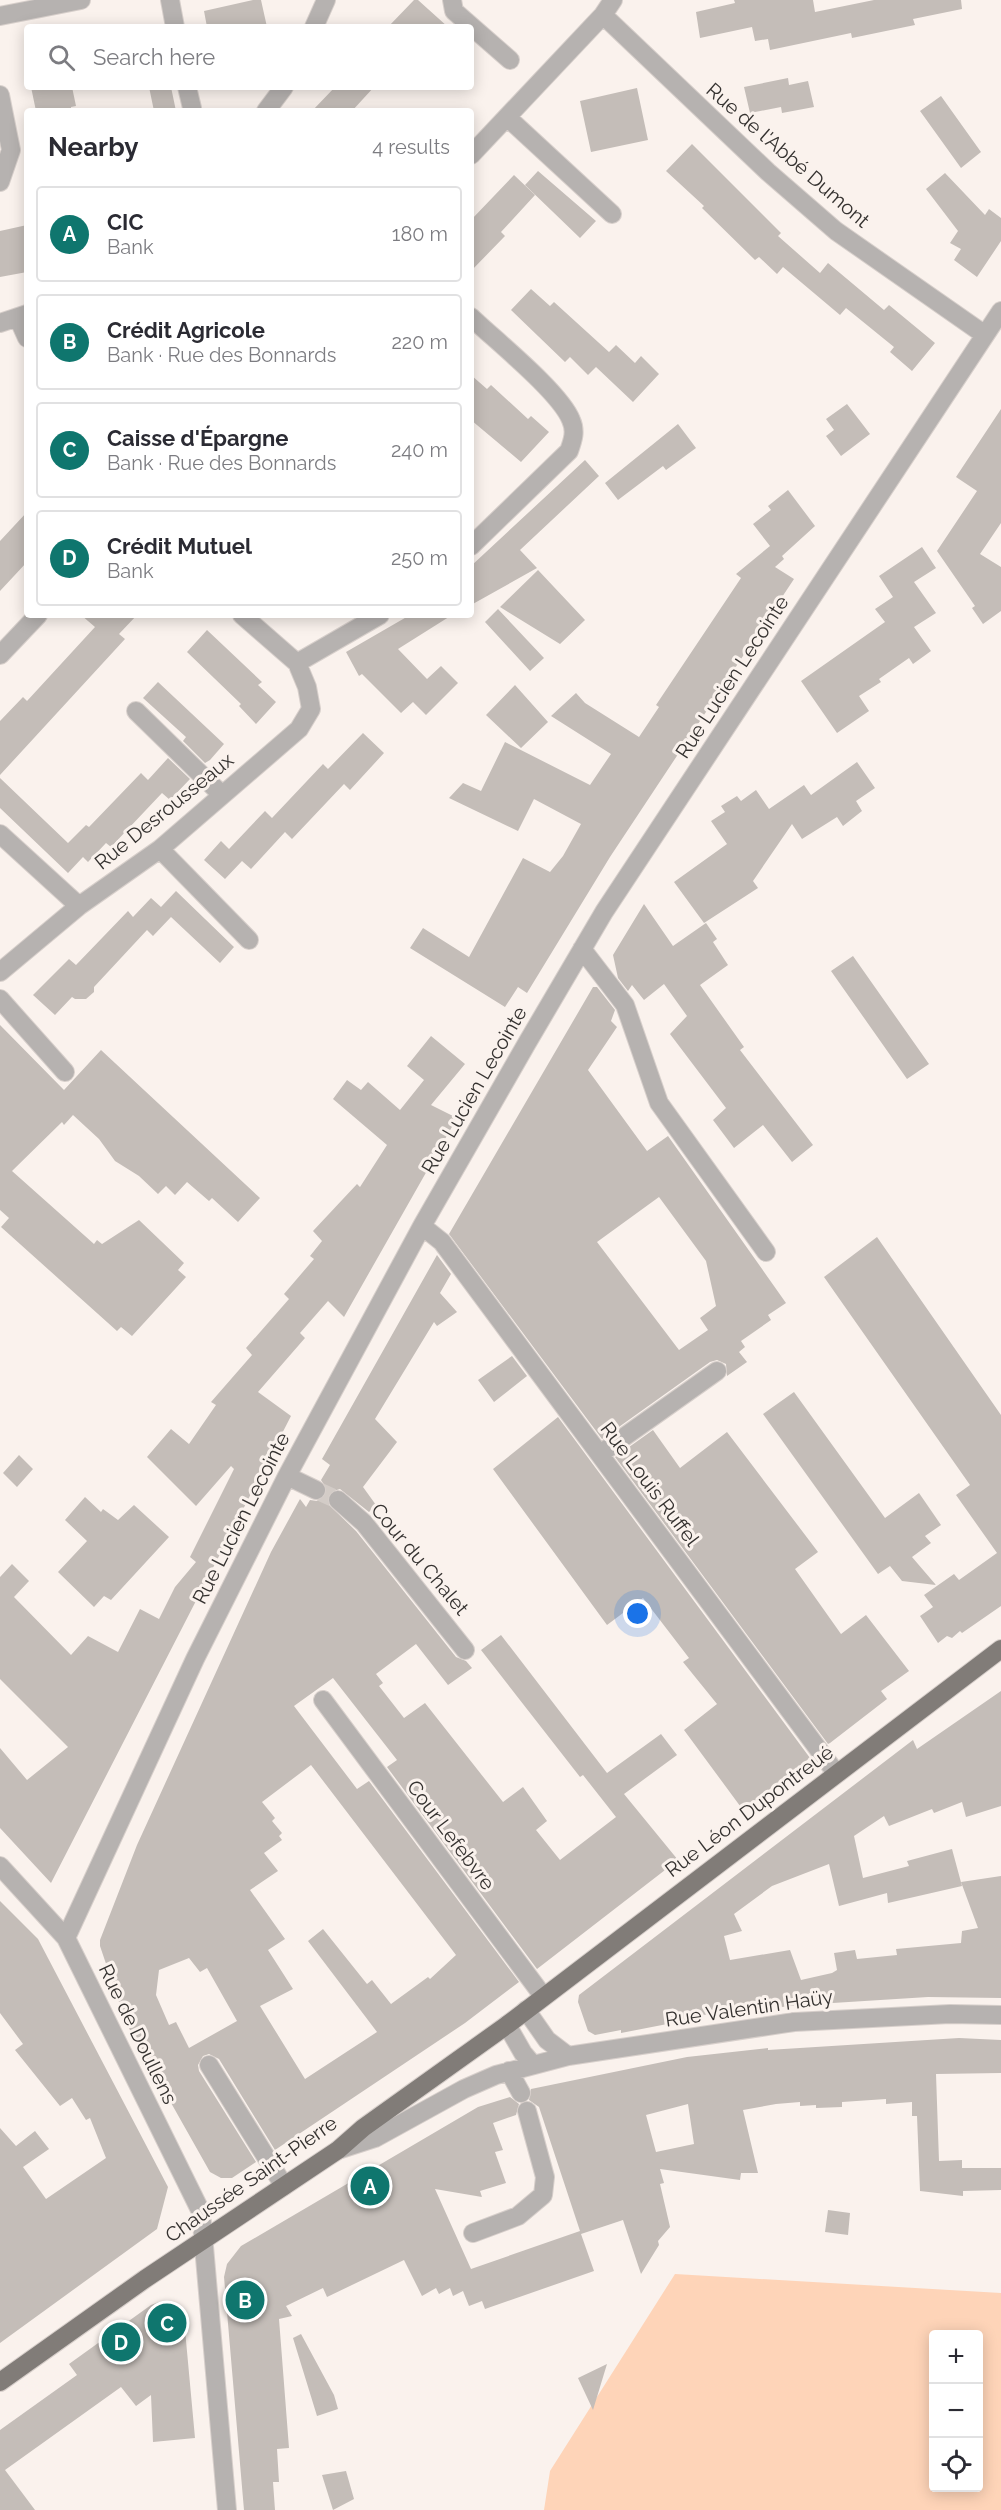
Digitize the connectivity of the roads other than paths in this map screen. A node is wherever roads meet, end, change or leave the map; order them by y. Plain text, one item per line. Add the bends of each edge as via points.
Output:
1 (81, 0) edge
2 (170, 0) edge
3 (326, 0) edge
4 (452, 0) edge
5 (613, 0) edge
6 (603, 15) junction
7 (0, 16) edge
8 (174, 24) edge
9 (315, 24) edge
10 (469, 24) edge
11 (474, 28) edge
12 (510, 60) dead end
13 (189, 90) edge
14 (282, 90) edge
15 (0, 95) edge
16 (192, 108) dead end
17 (268, 108) edge
18 (507, 117) junction
19 (474, 152) edge
20 (0, 182) edge
21 (612, 214) dead end
22 (1001, 310) edge
23 (23, 316) edge
24 (474, 321) edge
25 (0, 323) edge
26 (985, 335) junction
27 (474, 543) edge
28 (35, 618) edge
29 (245, 618) edge
30 (375, 618) edge
31 (0, 655) edge
32 (297, 663) junction
33 (136, 711) dead end
34 (222, 795) junction
35 (0, 834) edge
36 (160, 849) junction
37 (79, 906) junction
38 (249, 940) dead end
39 (582, 950) junction
40 (0, 972) edge
41 (0, 999) edge
42 (65, 1072) dead end
43 (422, 1226) junction
44 (766, 1252) dead end
45 (717, 1371) dead end
46 (600, 1454) junction
47 (287, 1476) junction
48 (316, 1491) tunnel mouth
49 (338, 1500) tunnel mouth
50 (1001, 1649) edge
51 (465, 1650) dead end
52 (323, 1700) dead end
53 (836, 1773) junction
54 (0, 1866) edge
55 (66, 1938) junction
56 (543, 1996) junction
57 (526, 2010) junction
58 (1001, 2015) edge
59 (507, 2025) junction
60 (568, 2056) junction
61 (209, 2065) dead end
62 (533, 2065) junction
63 (509, 2071) junction
64 (521, 2093) dead end
65 (527, 2111) dead end
66 (338, 2150) junction
67 (284, 2186) junction
68 (473, 2233) dead end
69 (204, 2239) junction
70 (0, 2382) edge
71 (228, 2510) edge

1 - 7 street
2 - 8 street
3 - 9 street
4 - 10 street via 454,11
5 - 6 street
6 - 18 street
6 - 26 street, Rue de l'Abbé Dumont via 836,231
11 - 12 street
13 - 16 street
14 - 17 street
15 - 20 street via 11,150
18 - 19 street
18 - 21 street
22 - 26 street, Rue Lucien Lecointe
23 - 25 street
24 - 27 street via 557,398 571,419 574,436 569,451
26 - 39 street, Rue Lucien Lecointe
28 - 31 street
29 - 32 street
30 - 32 street
32 - 34 street, Rue Desrousseaux via 311,709 299,729
33 - 34 street
34 - 36 street, Rue Desrousseaux
35 - 37 street
36 - 37 street, Rue Desrousseaux
36 - 38 street
37 - 40 street, Rue Desrousseaux
39 - 43 street, Rue Lucien Lecointe
39 - 44 street via 625,1005 659,1103
41 - 42 street
43 - 46 street, Rue Louis Ruffel via 442,1242
43 - 47 street, Rue Lucien Lecointe
45 - 46 street
46 - 53 street, Rue Louis Ruffel
47 - 48 street
47 - 55 street, Rue Lucien Lecointe via 195,1659
49 - 51 street, Cour du Chalet via 364,1523
50 - 53 main road, Rue Léon Dupontreué
52 - 56 street, Cour Lefebvre
53 - 56 main road, Rue Léon Dupontreué
54 - 55 street, Rue de Doullens
55 - 69 street, Rue de Doullens via 201,2212
56 - 57 main road, Rue Léon Dupontreué
57 - 59 main road, Chaussée Saint-Pierre
57 - 60 street via 547,2040
58 - 60 street, Rue Valentin Haüy via 939,2014 794,2022
59 - 62 street
59 - 66 main road, Chaussée Saint-Pierre
60 - 62 street, Rue Valentin Haüy
61 - 67 street
62 - 63 street, Rue Valentin Haüy
63 - 64 street
63 - 66 street, Rue Valentin Haüy via 464,2089 375,2138
65 - 68 street via 545,2176 543,2195 518,2216
66 - 67 main road, Chaussée Saint-Pierre
67 - 69 main road, Chaussée Saint-Pierre
69 - 70 main road, Chaussée Saint-Pierre
69 - 71 street, Rue de Doullens

